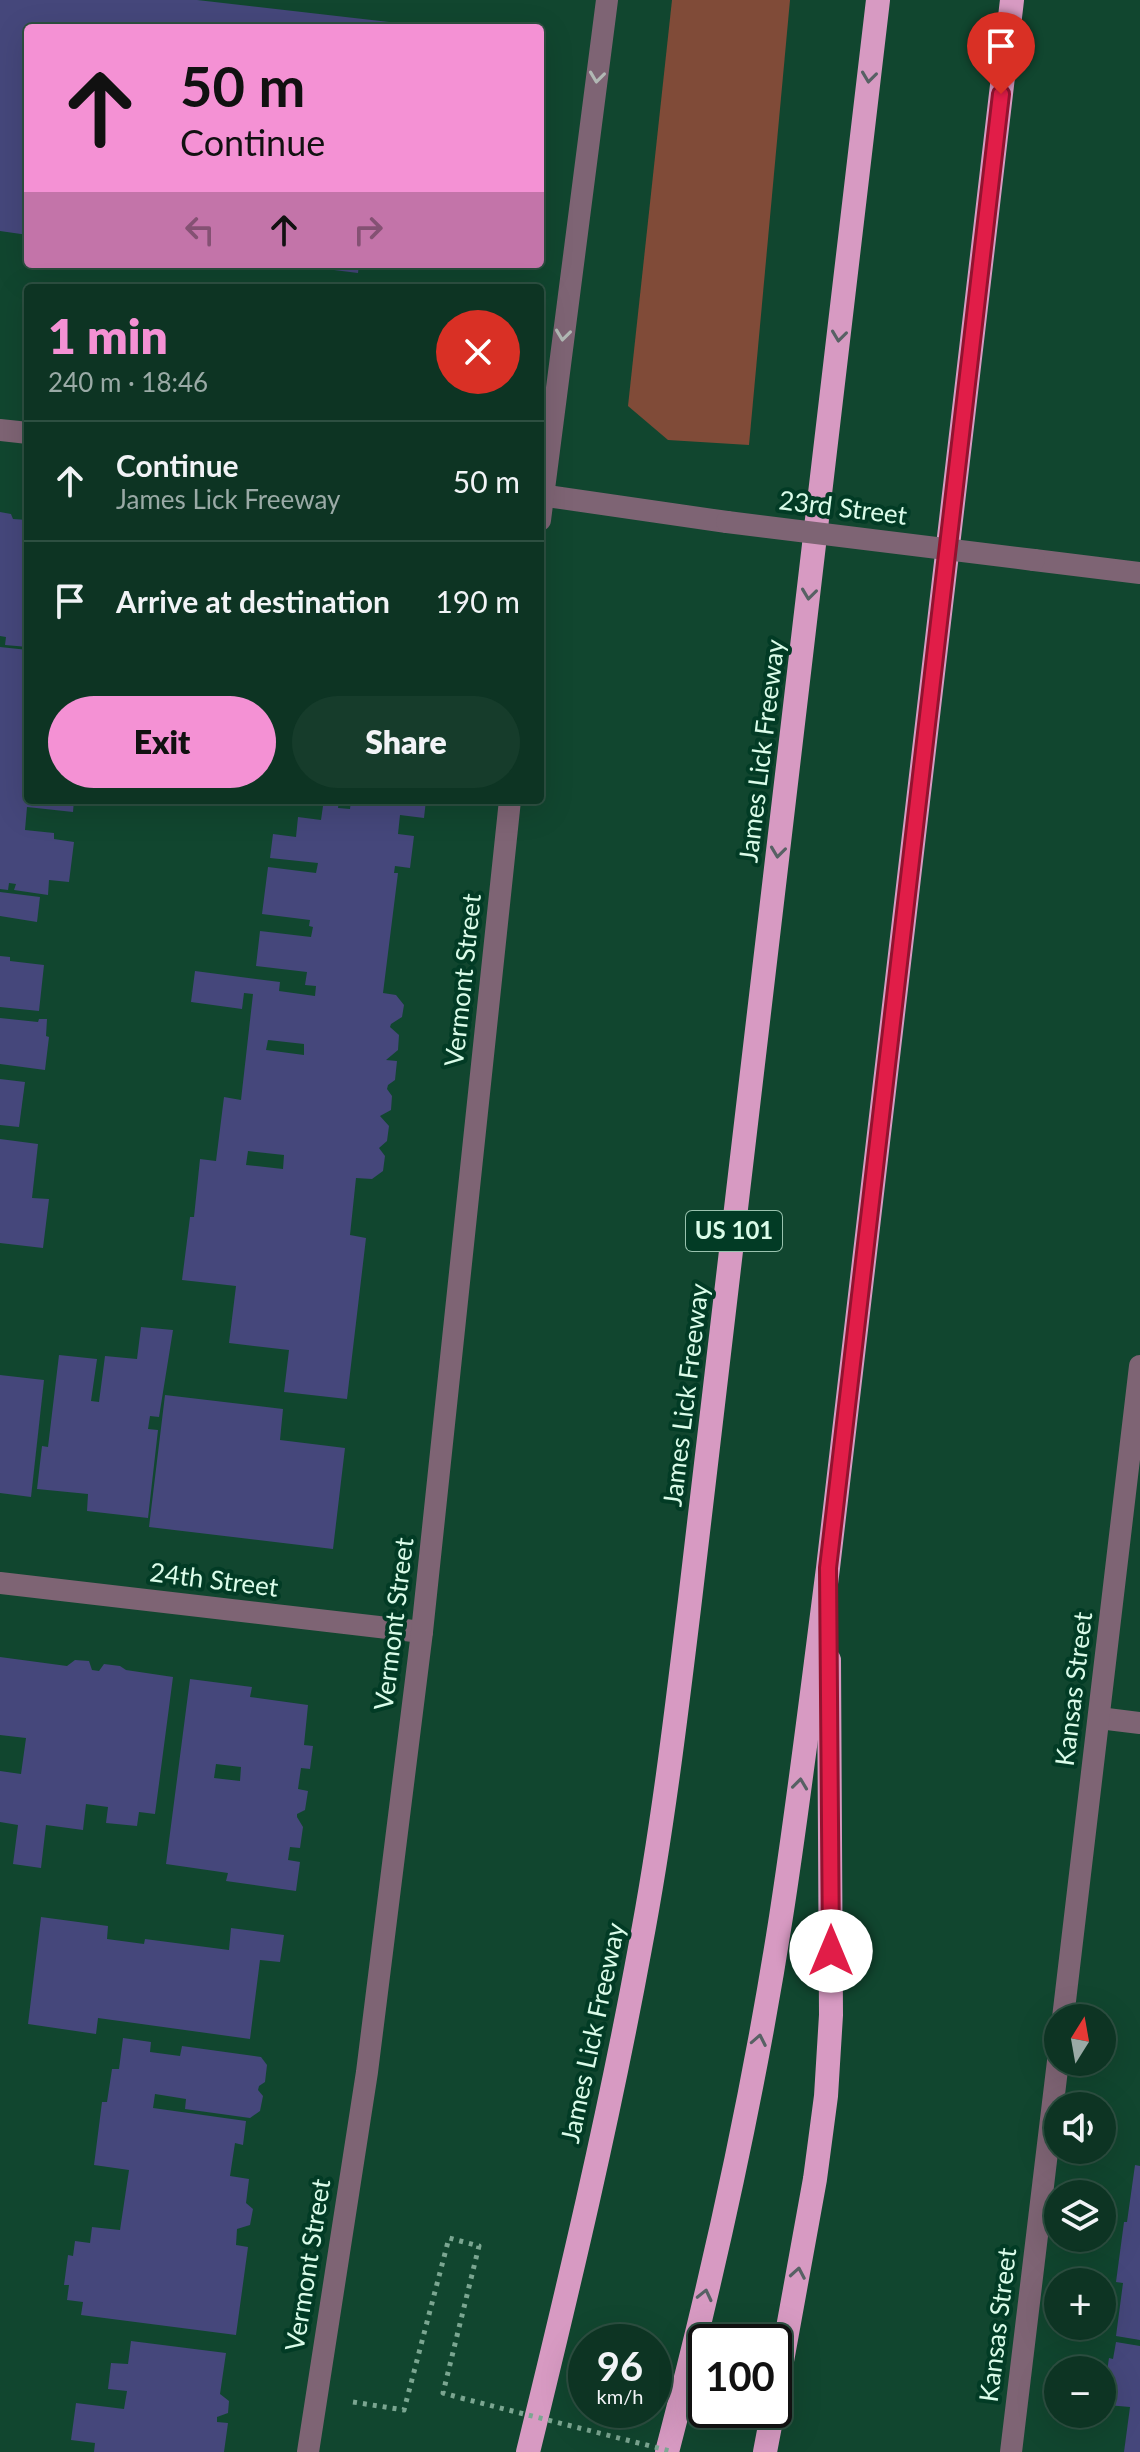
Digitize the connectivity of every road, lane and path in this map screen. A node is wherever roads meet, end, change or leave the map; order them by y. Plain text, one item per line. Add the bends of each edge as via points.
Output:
1 (607, 0) edge
2 (878, 0) edge
3 (1012, 0) edge
4 (0, 430) edge
5 (24, 433) edge
6 (544, 472) edge
7 (544, 495) edge
8 (1140, 573) edge
9 (510, 804) edge
10 (1140, 1366) edge
11 (828, 1568) junction
12 (0, 1583) edge
13 (422, 1632) junction
14 (1099, 1718) junction
15 (1140, 1723) edge
16 (1065, 2004) edge
17 (1056, 2076) edge
18 (789, 2324) edge
19 (316, 2396) junction
20 (770, 2428) edge
21 (308, 2452) edge
22 (528, 2452) edge
23 (667, 2452) edge
24 (674, 2452) edge
25 (765, 2452) edge
26 (1011, 2452) edge

1 -> 6 street
2 -> 22 highway, James Lick Freeway / US 101 via 659,1832 578,2244
3 - 11 highway
4 - 5 street
7 - 8 street, 23rd Street, bridge
9 - 13 street, Vermont Street
10 - 14 street, Kansas Street
18 -> 11 highway via 815,2179 831,2015
23 -> 11 highway via 764,2018
12 - 13 street, 24th Street
13 - 19 street, Vermont Street via 367,2072
14 - 15 street
14 - 16 street, Kansas Street
17 - 26 street, Kansas Street
19 - 21 street, Vermont Street
19 - 24 path, bridge via 404,2410 449,2238 479,2246 443,2393
20 - 25 highway

